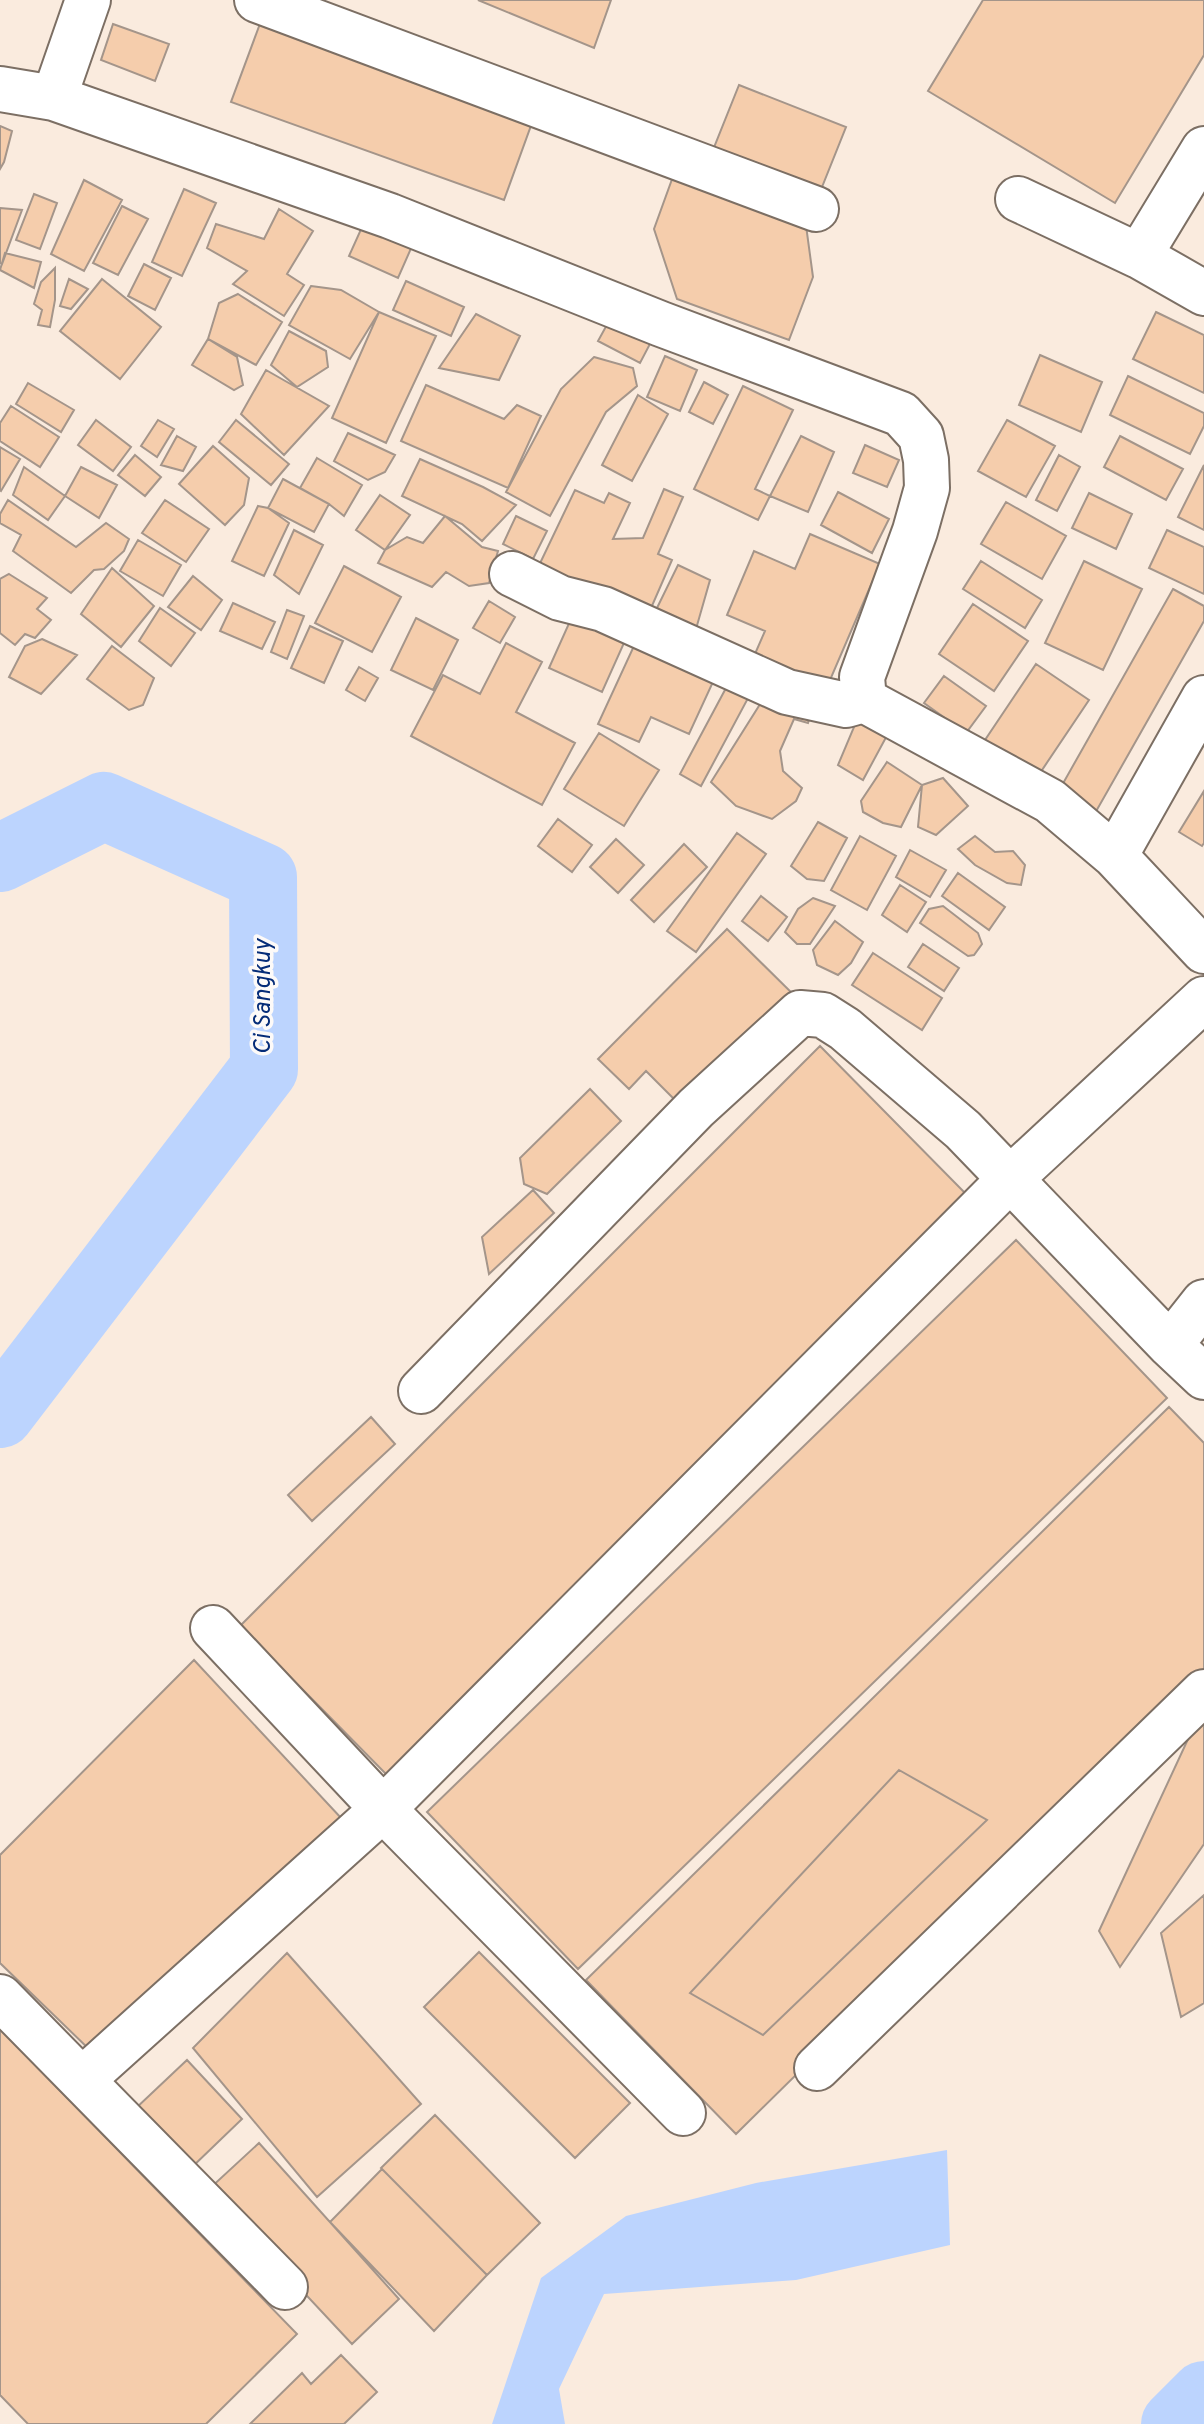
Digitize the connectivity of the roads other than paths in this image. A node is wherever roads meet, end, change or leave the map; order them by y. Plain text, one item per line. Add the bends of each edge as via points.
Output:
1 (88, 0) edge
2 (257, 0) edge
3 (0, 89) edge
4 (54, 98) junction
5 (1204, 149) edge
6 (1018, 199) dead end
7 (816, 209) dead end
8 (1139, 256) junction
9 (1204, 293) edge
10 (512, 574) dead end
11 (1204, 698) edge
12 (864, 700) junction
13 (1115, 856) junction
14 (1204, 951) edge
15 (1204, 999) edge
16 (1010, 1179) junction
17 (1204, 1302) edge
18 (1170, 1345) junction
19 (1204, 1377) edge
20 (421, 1391) dead end
21 (213, 1628) dead end
22 (1204, 1692) edge
23 (383, 1809) junction
24 (0, 1997) edge
25 (817, 2068) dead end
26 (82, 2080) junction
27 (683, 2113) dead end
28 (285, 2287) dead end

1 - 4 street
2 - 7 street
3 - 4 street
4 - 12 street via 390,216 901,414 921,436 927,488 862,677
5 - 8 street
6 - 8 street
8 - 9 street
10 - 12 street via 787,692 846,705
11 - 13 street
12 - 13 street via 1050,801
13 - 14 street
15 - 16 street
16 - 18 street
16 - 20 street via 963,1130 845,1029 823,1015 800,1013 696,1108
16 - 23 street
17 - 18 street
18 - 19 street
21 - 23 street
22 - 25 street
23 - 26 street
23 - 27 street
24 - 26 street
26 - 28 street

